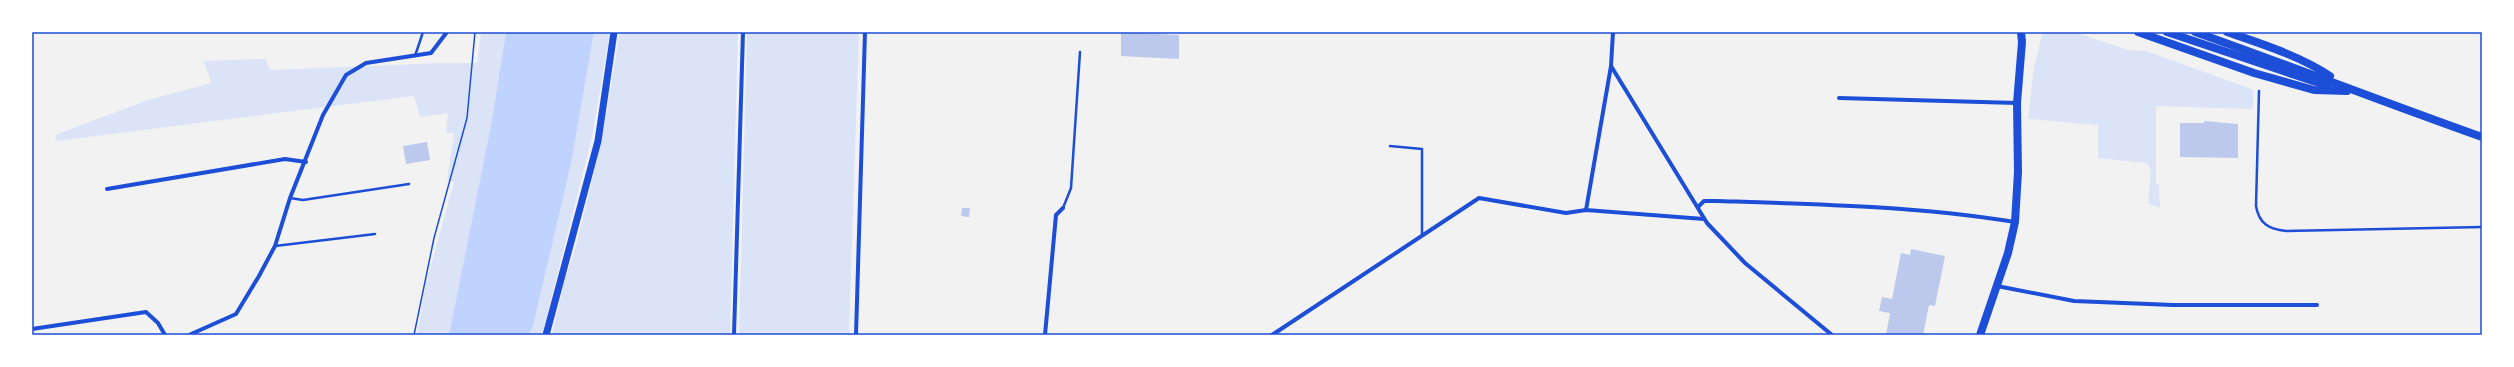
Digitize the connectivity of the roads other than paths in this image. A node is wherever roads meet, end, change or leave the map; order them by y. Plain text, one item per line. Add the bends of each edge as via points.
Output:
1 (423, 32) edge
2 (447, 32) edge
3 (614, 32) edge
4 (743, 32) edge
5 (865, 32) edge
6 (1613, 32) edge
7 (2021, 32) edge
8 (2028, 32) edge
9 (2138, 32) edge
10 (2167, 32) edge
11 (2195, 32) edge
12 (2227, 32) edge
13 (2022, 42) junction
14 (1080, 52) dead end
15 (415, 57) junction
16 (1611, 66) junction
17 (2259, 91) dead end
18 (2352, 91) junction
19 (1839, 98) dead end
20 (2017, 103) junction
21 (2482, 137) edge
22 (1390, 146) dead end
23 (306, 162) junction
24 (409, 184) dead end
25 (107, 189) dead end
26 (290, 198) junction
27 (1698, 207) junction
28 (1063, 208) joint
29 (1586, 210) junction
30 (1704, 219) junction
31 (2015, 222) junction
32 (2482, 227) edge
33 (375, 234) dead end
34 (1422, 236) junction
35 (275, 246) junction
36 (1997, 286) junction
37 (2317, 305) dead end
38 (32, 329) edge
39 (165, 335) edge
40 (189, 335) edge
41 (546, 335) edge
42 (734, 335) edge
43 (856, 335) edge
44 (1045, 335) edge
45 (1272, 335) edge
46 (1832, 335) edge
47 (1980, 335) edge

1 - 15 lane
2 - 15 street via 431,53
3 - 41 street via 598,141
4 - 42 street
5 - 43 street
6 - 16 street
7 - 13 main road
8 - 13 main road
9 - 18 main road via 2254,73 2306,88
10 - 18 main road via 2316,84
11 - 18 main road via 2318,75
12 - 18 main road via 2320,69
13 - 20 main road
14 - 28 lane via 1071,188
15 - 23 street via 366,63 346,75 323,115
16 - 27 street
16 - 29 street
17 - 32 lane via 2256,206 2260,220 2269,227 2286,231
18 - 21 main road
19 - 20 street
20 - 31 main road via 2018,172
22 - 34 lane via 1422,149
23 - 25 street via 285,159
23 - 26 street
24 - 26 lane via 303,200
26 - 35 street
27 - 30 street
27 - 31 street via 1704,201 1851,205 2002,218
28 - 44 street via 1056,215
29 - 30 street
29 - 34 street via 1566,213 1479,198
30 - 46 street via 1745,263
31 - 36 main road
33 - 35 lane
34 - 45 street
35 - 40 street via 236,314
36 - 37 street via 2074,301 2174,305
36 - 47 main road
38 - 39 street via 146,312 158,323

